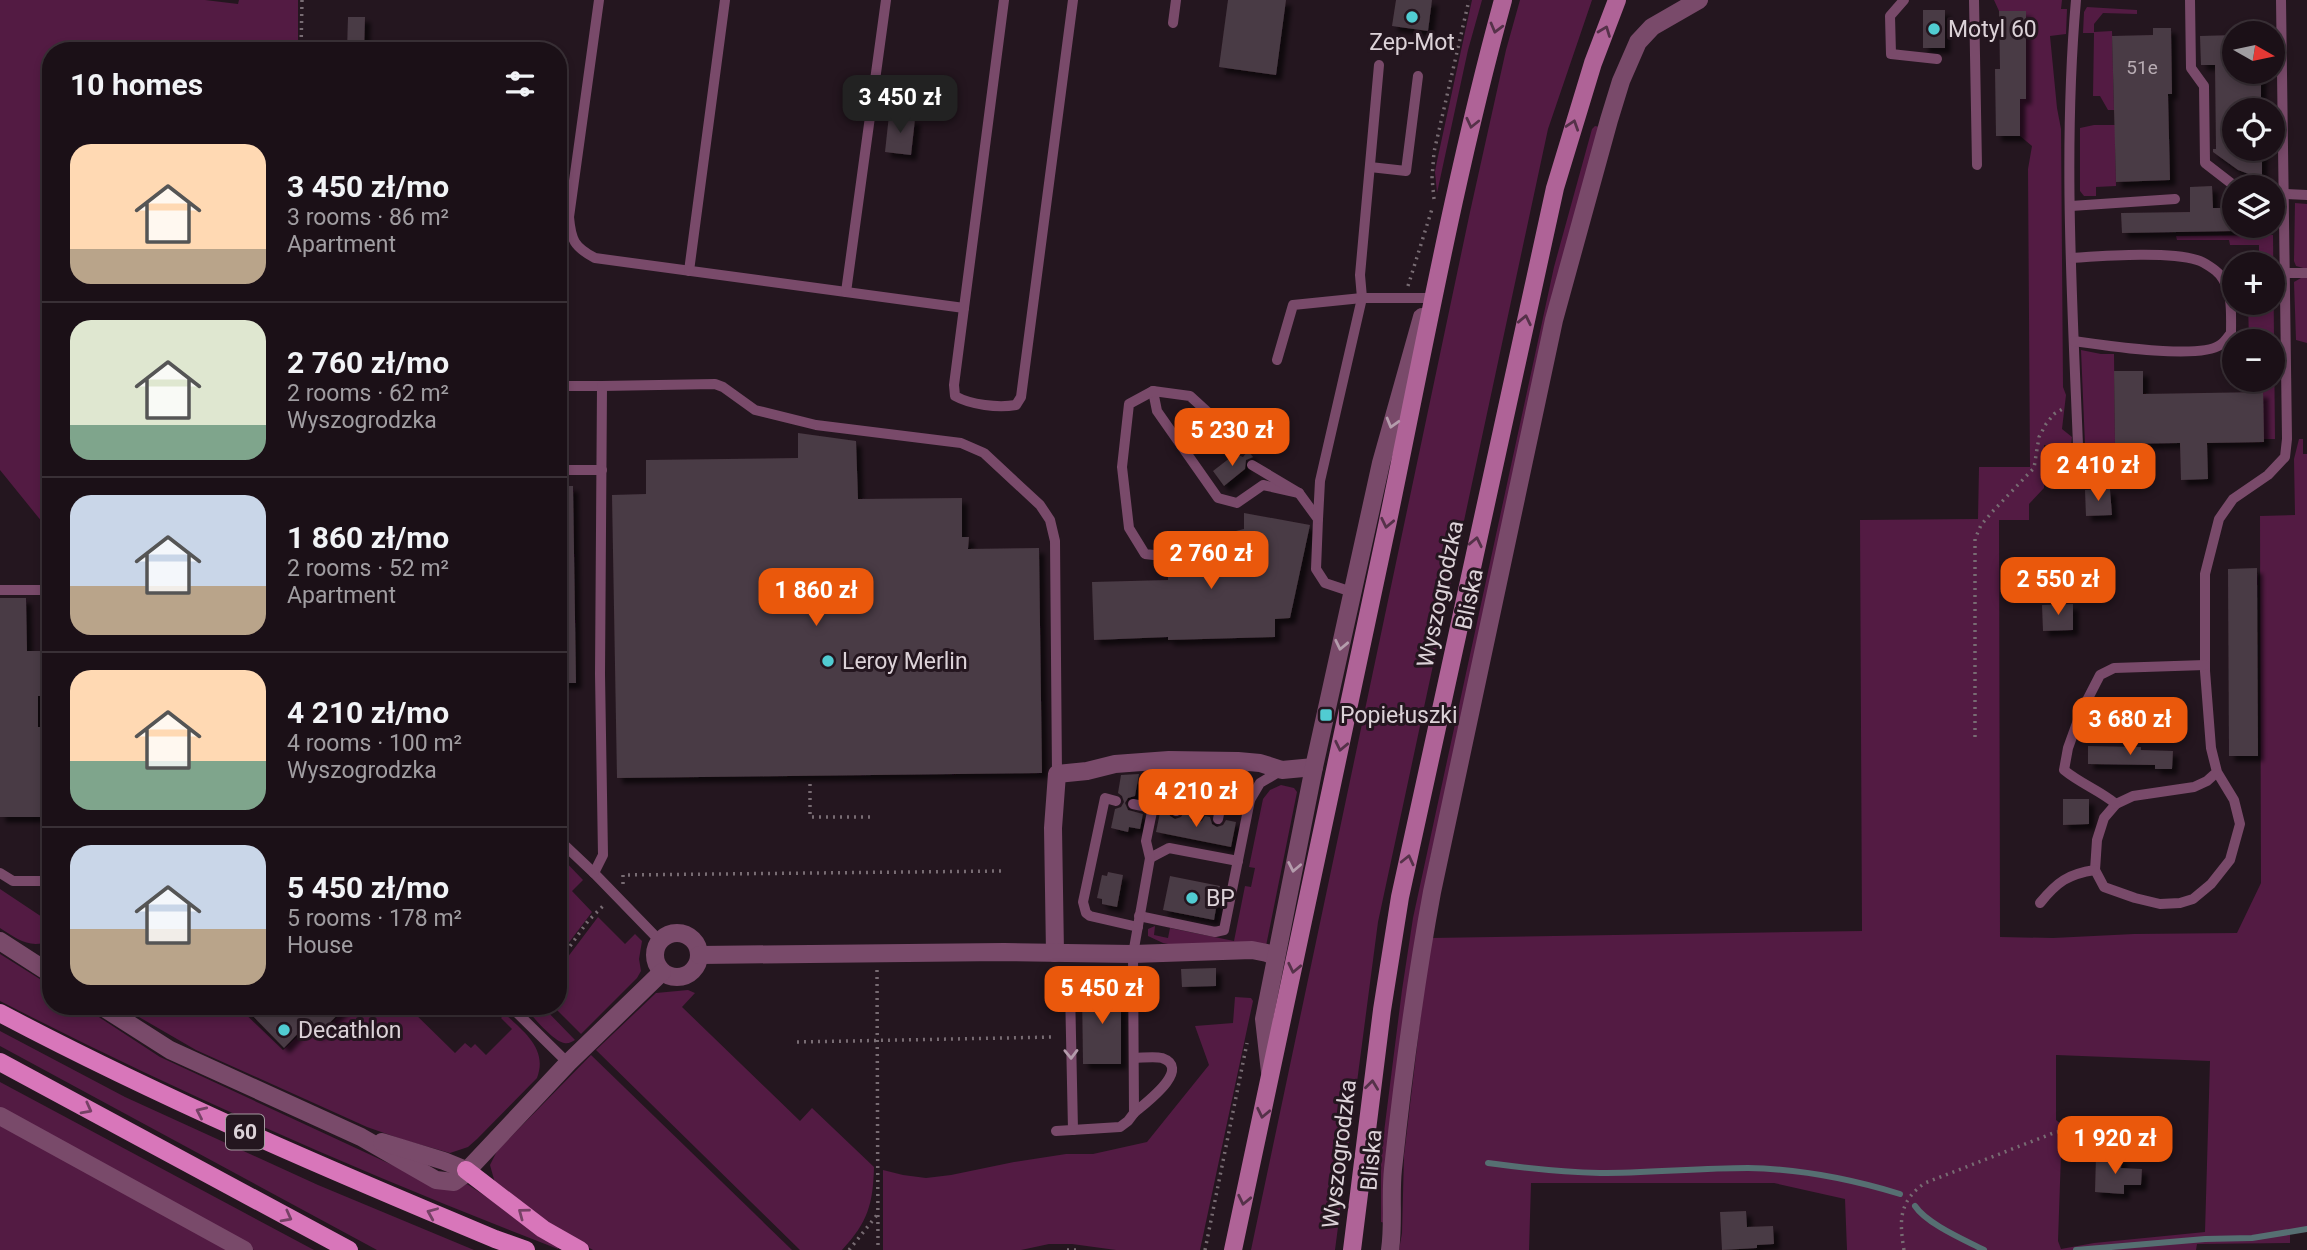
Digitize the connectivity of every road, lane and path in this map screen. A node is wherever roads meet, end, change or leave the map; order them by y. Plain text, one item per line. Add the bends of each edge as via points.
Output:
1 (302, 0) edge
2 (599, 0) edge
3 (724, 0) edge
4 (886, 0) edge
5 (1004, 0) edge
6 (1073, 0) edge
7 (1176, 0) edge
8 (1503, 0) edge
9 (1617, 0) edge
10 (1699, 0) edge
11 (1904, 0) edge
12 (1975, 0) edge
13 (2077, 0) edge
14 (2190, 0) edge
15 (2281, 0) edge
16 (1173, 23) dead end
17 (301, 42) edge
18 (1937, 59) dead end
19 (1379, 65) dead end
20 (1418, 76) dead end
21 (1977, 165) dead end
22 (1370, 167) junction
23 (2284, 175) edge
24 (2222, 176) edge
25 (2285, 194) edge
26 (2307, 195) edge
27 (2175, 199) dead end
28 (2071, 206) junction
29 (1451, 216) junction
30 (2071, 258) junction
31 (689, 271) junction
32 (2285, 273) joint
33 (2307, 274) edge
34 (846, 292) junction
35 (1362, 298) junction
36 (1427, 298) junction
37 (964, 307) junction
38 (2074, 341) junction
39 (1277, 360) dead end
40 (567, 386) edge
41 (603, 386) junction
42 (1153, 391) junction
43 (2077, 407) junction
44 (2078, 445) dead end
45 (1241, 449) dead end
46 (1252, 465) dead end
47 (567, 470) edge
48 (601, 470) junction
49 (1299, 493) junction
50 (1318, 519) junction
51 (1180, 558) dead end
52 (0, 590) edge
53 (42, 590) edge
54 (1352, 592) junction
55 (2205, 665) junction
56 (1975, 737) dead end
57 (1169, 760) junction
58 (1314, 767) junction
59 (1282, 770) junction
60 (2217, 772) junction
61 (1057, 774) junction
62 (810, 784) dead end
63 (1168, 784) junction
64 (1181, 786) junction
65 (1202, 790) junction
66 (1223, 794) junction
67 (1250, 800) junction
68 (1116, 801) dead end
69 (1133, 804) dead end
70 (2116, 804) junction
71 (1152, 808) junction
72 (1176, 811) dead end
73 (1197, 815) dead end
74 (874, 817) dead end
75 (1218, 819) dead end
76 (1171, 835) dead end
77 (1192, 839) dead end
78 (1213, 844) dead end
79 (567, 848) edge
80 (1169, 848) junction
81 (1190, 852) junction
82 (1210, 856) junction
83 (1150, 858) junction
84 (1238, 861) junction
85 (2095, 870) junction
86 (1003, 871) dead end
87 (0, 873) edge
88 (594, 873) junction
89 (42, 881) edge
90 (614, 895) junction
91 (2040, 903) dead end
92 (1138, 922) junction
93 (0, 941) edge
94 (660, 941) junction
95 (567, 951) edge
96 (1055, 953) junction
97 (877, 954) junction
98 (1133, 954) junction
99 (699, 955) junction
100 (1276, 957) junction
101 (42, 966) edge
102 (662, 972) junction
103 (1133, 978) junction
104 (0, 1013) edge
105 (115, 1015) edge
106 (519, 1015) edge
107 (1055, 1037) dead end
108 (877, 1041) junction
109 (797, 1042) dead end
110 (1134, 1058) junction
111 (0, 1062) edge
112 (568, 1063) junction
113 (1270, 1076) junction
114 (1134, 1112) junction
115 (0, 1116) edge
116 (2105, 1127) dead end
117 (1073, 1130) junction
118 (1056, 1131) dead end
119 (466, 1170) junction
120 (878, 1213) junction
121 (244, 1250) edge
122 (349, 1250) edge
123 (526, 1250) edge
124 (580, 1250) edge
125 (849, 1250) edge
126 (878, 1250) edge
127 (1067, 1250) edge
128 (1080, 1250) edge
129 (1233, 1250) edge
130 (1352, 1250) edge
131 (1390, 1250) edge
132 (1904, 1250) edge

1 - 17 path
2 - 31 lane via 570,236 580,250 595,258
3 - 31 lane
4 - 34 lane
5 - 37 lane
6 - 37 lane via 1021,397 1016,405 963,401 956,396
7 - 16 lane
8 -> 29 main road
130 -> 9 main road, Wyszogrodzka via 1400,897 1549,212
10 - 131 street, Bliska via 1652,27 1632,53 1554,320 1425,931 1392,1173
11 - 18 lane via 1890,16 1891,54
12 - 21 lane
13 - 28 lane
14 - 24 lane via 2191,68 2204,86 2205,163
15 - 23 lane
19 - 22 lane
20 - 22 lane via 1406,171
22 - 35 lane
25 - 26 lane
27 - 28 lane
28 - 30 lane
29 - 36 street
29 -> 113 main road
30 - 38 lane
30 - 38 lane via 2199,260 2219,273 2228,288 2231,333 2220,346 2201,351
31 - 34 lane
32 - 33 lane
32 - 55 lane via 2285,457 2233,499 2219,519 2205,575
34 - 37 lane
35 - 36 lane
35 - 39 lane via 1293,304
35 - 50 lane via 1320,481
36 -> 54 street via 1381,463
38 - 43 lane
40 - 41 lane
41 - 48 lane
41 - 61 lane via 715,384 755,410 816,425 961,443 984,453 1040,505 1055,541
42 - 45 lane via 1190,396 1226,428
42 - 49 lane via 1157,411 1218,498 1237,503 1263,485
42 - 51 lane via 1129,404 1122,467 1129,528 1145,554
43 - 44 lane
43 - 56 path via 2061,409 2046,424 2034,468 1981,525 1975,539
46 - 49 lane
47 - 48 lane
48 - 88 lane via 603,855
49 - 50 lane
50 - 54 lane via 1316,569 1325,583
52 - 53 lane
54 -> 58 street
55 - 60 lane
55 - 70 lane via 2114,668 2100,675 2081,712 2064,770
57 - 59 street via 1238,761
57 - 61 street
57 - 63 lane
58 - 59 street
58 -> 100 street
59 - 67 lane via 1260,783
60 - 70 lane via 2193,787 2133,796
60 - 85 lane via 2234,800 2240,824 2230,860 2193,899 2160,904 2135,898 2104,887
61 - 96 street
62 - 74 path via 810,817
63 - 64 lane
63 - 71 lane
64 - 65 lane
64 - 72 lane
65 - 66 lane
65 - 73 lane
66 - 67 lane
66 - 75 lane
67 - 84 lane
68 - 92 lane via 1105,798 1083,902 1090,916
69 - 71 lane
70 - 85 lane via 2104,818 2097,840
71 - 83 lane via 1146,841
76 - 80 lane
77 - 81 lane
78 - 82 lane
79 - 88 lane
80 - 81 lane
80 - 83 lane
81 - 82 lane
82 - 84 lane
83 - 92 lane
84 - 92 lane via 1224,930
85 - 91 lane via 2066,878
86 - 90 path via 623,874 623,886
87 - 89 lane via 13,881
88 - 90 lane
90 - 94 lane
90 - 95 path
92 - 98 lane
93 - 101 street
94 - 99 street via 671,933 685,934 695,942
94 - 102 street via 654,953
96 - 97 street
96 - 98 street
97 - 99 street
97 - 108 path
98 - 100 street via 1252,950
98 - 103 lane
99 - 102 street via 696,967 686,976
100 - 113 street via 1264,1019
102 - 112 street
103 - 110 lane
103 -> 117 lane via 1124,971 1085,971 1072,978
123 -> 104 main road, 60 via 304,1159 96,1064
105 - 119 street via 170,1049 361,1137 436,1180 454,1182
106 - 112 lane
107 - 108 path
108 - 109 path
108 - 120 path
110 - 114 lane
110 - 114 lane via 1161,1058 1172,1070 1170,1080
111 -> 122 main road, 60
112 - 119 street
113 -> 129 main road
114 - 117 lane via 1120,1127
115 - 121 street
116 - 132 path via 2056,1132 1925,1183 1904,1205
117 - 118 lane
124 -> 119 main road
120 - 125 path
120 - 126 path
127 - 128 path

